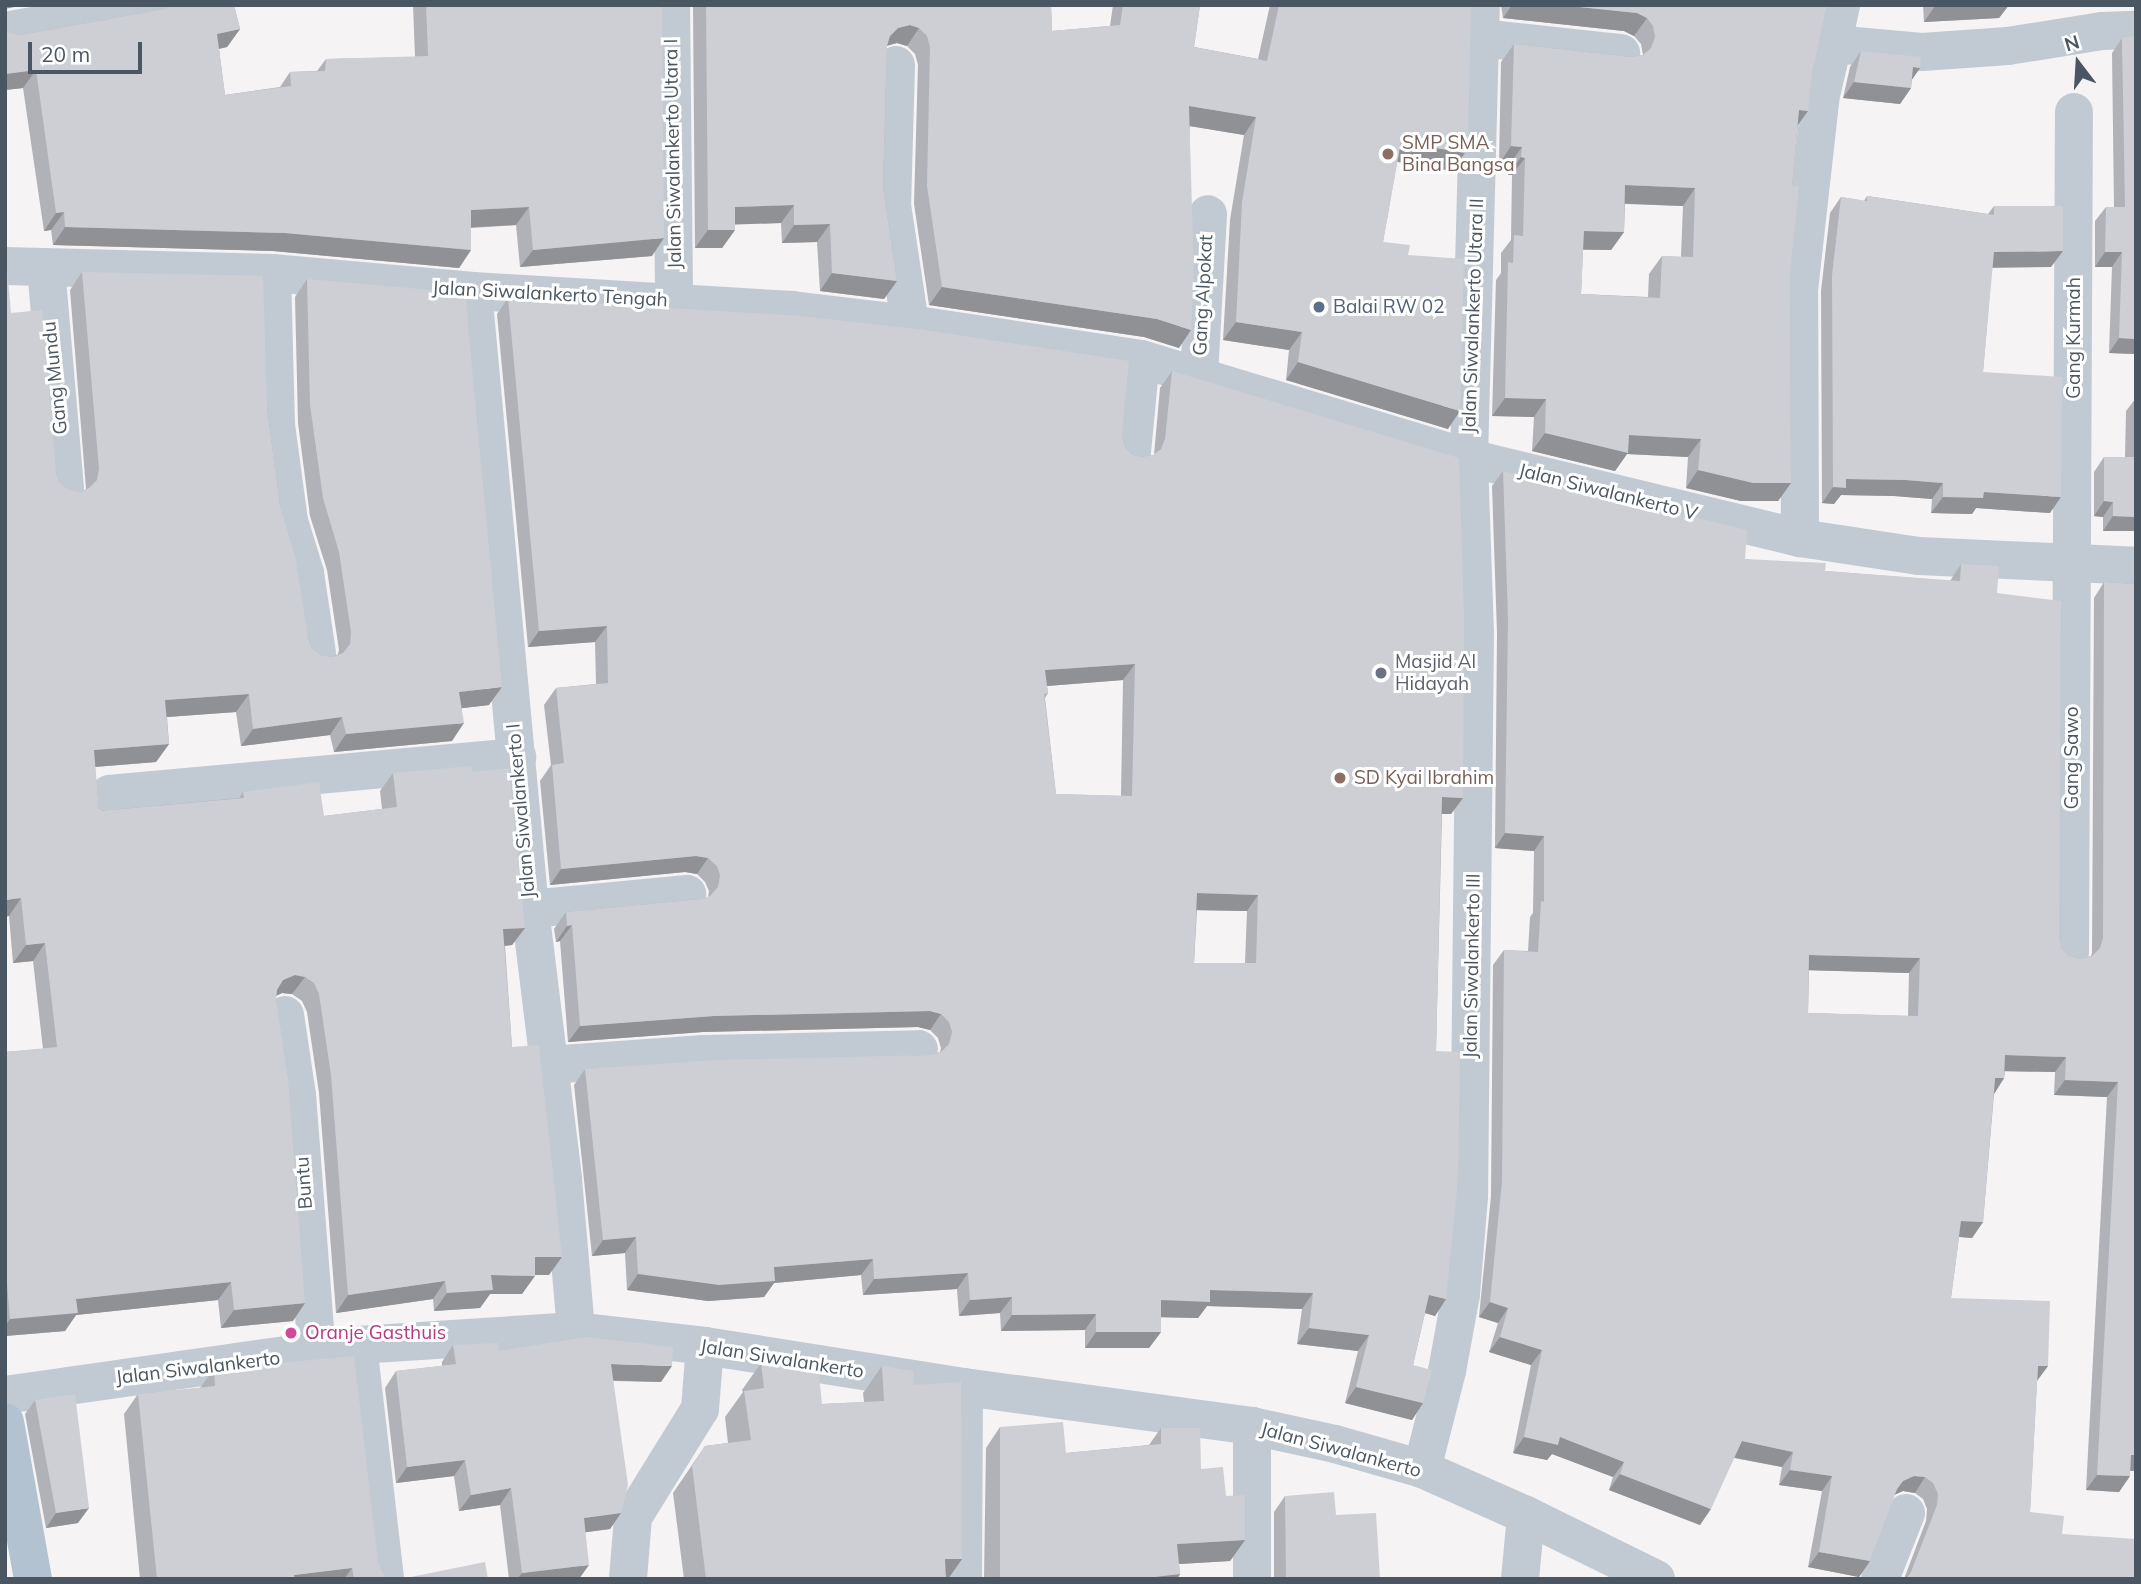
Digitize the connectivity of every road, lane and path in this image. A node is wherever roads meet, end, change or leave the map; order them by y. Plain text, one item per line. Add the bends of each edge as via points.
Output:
1 (148, 5) edge
2 (671, 5) edge
3 (1841, 5) edge
4 (1480, 22) edge
5 (2136, 30) edge
6 (5, 31) edge
7 (1833, 44) junction
8 (1621, 53) edge
9 (896, 65) dead end
10 (2074, 112) dead end
11 (1208, 214) dead end
12 (5, 266) edge
13 (46, 267) junction
14 (272, 273) junction
15 (473, 291) junction
16 (674, 302) junction
17 (909, 324) junction
18 (1092, 350) joint
19 (1141, 359) junction
20 (1199, 376) junction
21 (1132, 452) edge
22 (1469, 458) junction
23 (65, 488) edge
24 (1800, 538) junction
25 (2074, 563) junction
26 (2136, 566) edge
27 (317, 653) edge
28 (517, 757) junction
29 (109, 794) dead end
30 (687, 894) dead end
31 (530, 909) junction
32 (2070, 953) edge
33 (285, 1014) dead end
34 (919, 1049) dead end
35 (550, 1065) junction
36 (576, 1331) junction
37 (358, 1345) junction
38 (705, 1346) junction
39 (317, 1352) junction
40 (964, 1387) junction
41 (5, 1395) edge
42 (5, 1422) edge
43 (1252, 1426) junction
44 (1422, 1469) junction
45 (1906, 1513) dead end
46 (1526, 1515) junction
47 (33, 1579) edge
48 (385, 1579) edge
49 (628, 1579) edge
50 (963, 1579) edge
51 (1252, 1579) edge
52 (1520, 1579) edge
53 (1656, 1579) edge
54 (1880, 1579) edge

1 - 6 street
2 - 16 street, Jalan Siwalankerto Utara I
3 - 7 street
4 - 8 street
4 - 22 street, Jalan Siwalankerto Utara II
5 - 7 street via 1922,52
7 - 24 street via 1821,95 1800,290
9 - 17 street via 892,205
10 - 25 street, Gang Kurmah
11 - 20 street, Gang Alpokat
12 - 13 street, Jalan Siwalankerto Tengah
13 - 14 street, Jalan Siwalankerto Tengah
13 - 23 street, Gang Mundu
14 - 15 street, Jalan Siwalankerto Tengah
14 - 27 street via 276,425 289,521 305,573
15 - 16 street, Jalan Siwalankerto Tengah
15 - 28 street, Jalan Siwalankerto I
16 - 17 street, Jalan Siwalankerto Tengah
17 - 18 street, Jalan Siwalankerto Tengah
18 - 19 street, Jalan Siwalankerto V
19 - 20 street, Jalan Siwalankerto V
19 - 21 street
20 - 22 street, Jalan Siwalankerto V
22 - 24 street, Jalan Siwalankerto V
22 - 44 street, Jalan Siwalankerto III via 1475,634 1469,1196 1456,1319
24 - 25 street, Jalan Siwalankerto V via 1919,556
25 - 26 street, Jalan Siwalankerto V
25 - 32 street, Gang Sawo
28 - 29 street
28 - 31 street, Jalan Siwalankerto I
30 - 31 street
31 - 35 street, Jalan Siwalankerto I
33 - 39 street, Buntu via 297,1095
34 - 35 street via 704,1054
35 - 36 street, Jalan Siwalankerto I
36 - 37 street, Jalan Siwalankerto
36 - 38 street, Jalan Siwalankerto
37 - 39 street, Jalan Siwalankerto
37 - 48 street
38 - 40 street, Jalan Siwalankerto
38 - 49 street via 699,1409 633,1517
39 - 41 street, Jalan Siwalankerto
40 - 43 street, Jalan Siwalankerto
40 - 50 street
42 - 47 main road
43 - 44 street, Jalan Siwalankerto
43 - 51 street
44 - 46 street, Jalan Siwalankerto
45 - 54 street
46 - 52 street
46 - 53 street, Jalan Siwalankerto

